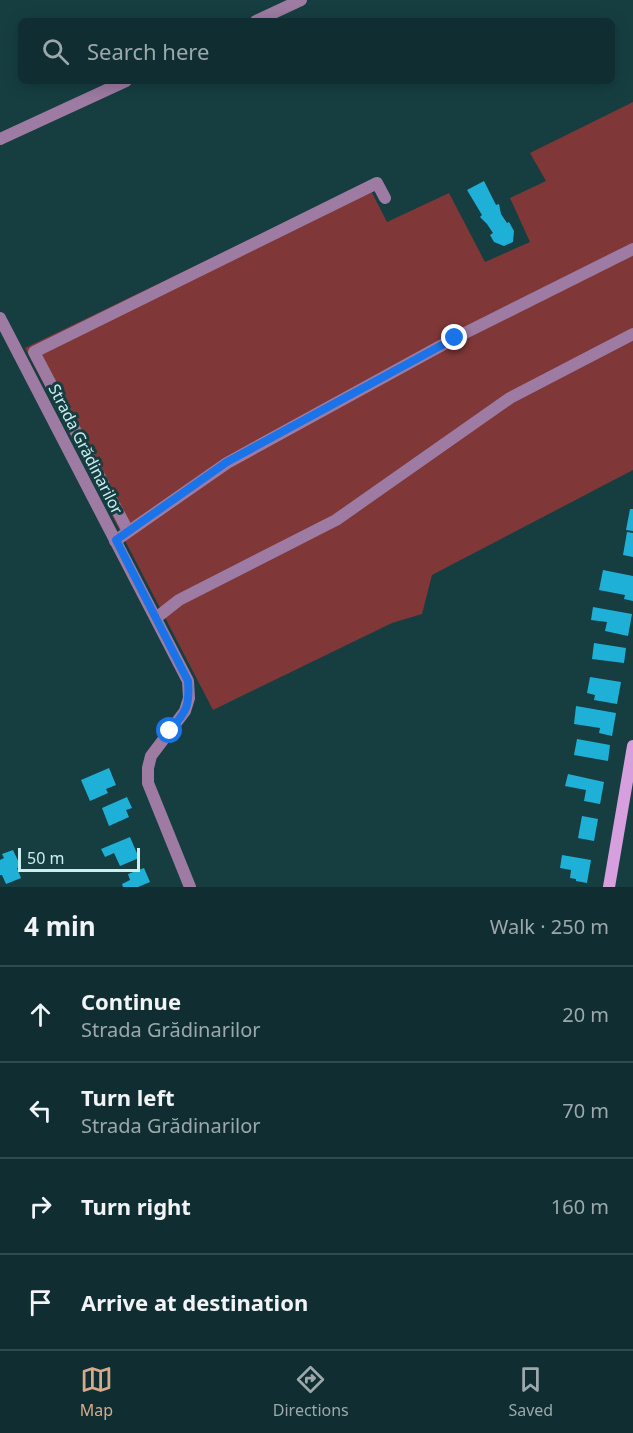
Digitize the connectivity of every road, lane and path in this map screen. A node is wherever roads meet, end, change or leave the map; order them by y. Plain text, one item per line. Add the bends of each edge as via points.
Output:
1 (301, 0) edge
2 (262, 18) edge
3 (119, 84) edge
4 (0, 139) edge
5 (385, 198) dead end
6 (633, 249) edge
7 (1, 320) edge
8 (633, 334) edge
9 (128, 531) junction
10 (116, 540) junction
11 (156, 618) junction
12 (633, 746) edge
13 (190, 887) edge
14 (609, 887) edge

1 - 2 street
3 - 4 street
5 - 9 street via 377,183 34,352
6 - 9 street via 455,338 227,462
7 - 10 street, Strada Grădinarilor
8 - 11 street via 510,398 336,520 179,600
9 - 10 street
10 - 11 street, Strada Grădinarilor
11 - 13 street, Strada Grădinarilor via 188,681 189,698 185,711 151,756 148,783
12 - 14 main road

